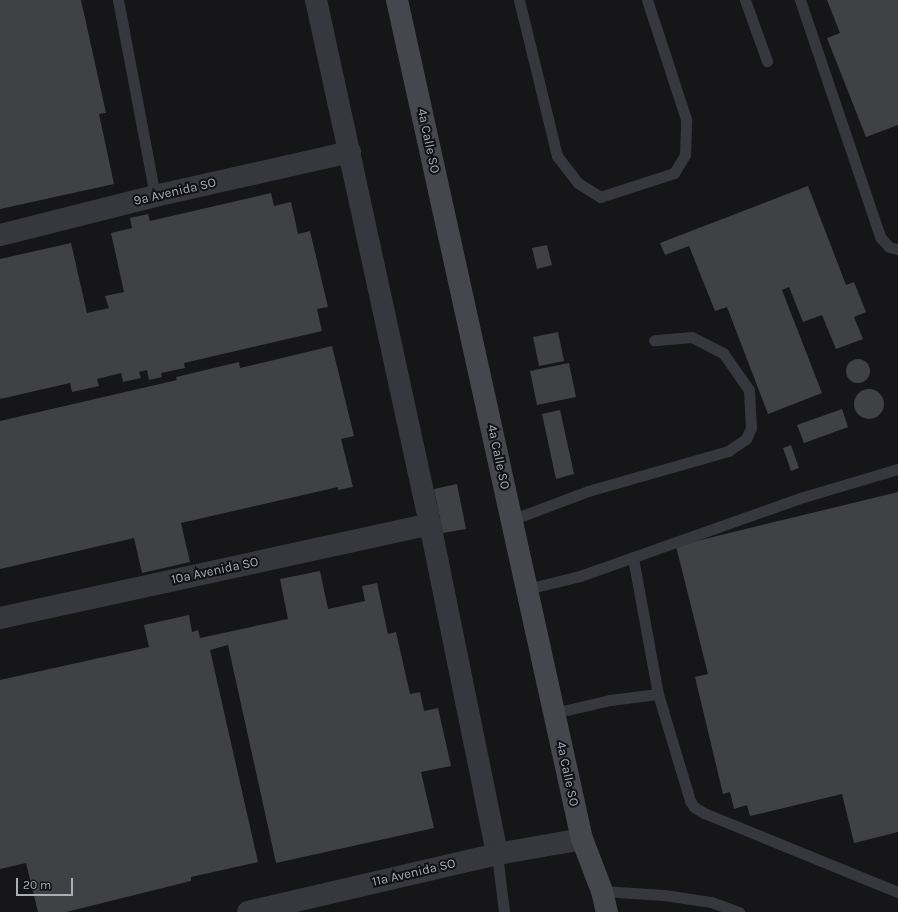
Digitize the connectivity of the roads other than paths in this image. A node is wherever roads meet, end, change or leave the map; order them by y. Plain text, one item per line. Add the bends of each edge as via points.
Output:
1 (118, 0) edge
2 (316, 0) edge
3 (397, 0) edge
4 (520, 0) edge
5 (647, 0) edge
6 (745, 0) edge
7 (800, 0) edge
8 (767, 61) dead end
9 (350, 152) junction
10 (155, 196) junction
11 (0, 235) edge
12 (898, 249) edge
13 (654, 340) dead end
14 (898, 469) edge
15 (512, 520) junction
16 (430, 524) junction
17 (633, 558) junction
18 (527, 589) junction
19 (0, 618) edge
20 (658, 694) junction
21 (554, 713) junction
22 (582, 838) junction
23 (497, 854) junction
24 (602, 891) junction
25 (898, 892) edge
26 (711, 907) edge
27 (248, 912) edge
28 (504, 912) edge
29 (607, 912) edge
30 (739, 912) edge

1 - 10 lane
2 - 9 street
3 - 15 street, 4a Calle SO
4 - 5 lane via 557,156 578,183 600,197 674,173 685,155 686,119
6 - 8 lane
7 - 12 lane via 880,237 888,247
9 - 10 street, 9a Avenida SO
9 - 16 street
10 - 11 street, 9a Avenida SO
13 - 15 lane via 692,337 723,353 749,390 751,428 746,439 728,451 588,491
14 - 17 lane via 800,498
15 - 18 street, 4a Calle SO
16 - 19 street, 10a Avenida SO
16 - 23 street
17 - 18 lane via 580,576
17 - 20 lane
18 - 21 street, 4a Calle SO
20 - 21 lane via 610,700
20 - 25 lane via 694,807
21 - 22 street, 4a Calle SO
22 - 23 street, 11a Avenida SO
22 - 24 street, 4a Calle SO
23 - 27 street, 11a Avenida SO
23 - 28 lane
24 - 26 lane via 664,895
24 - 29 street, 4a Calle SO
26 - 30 lane

